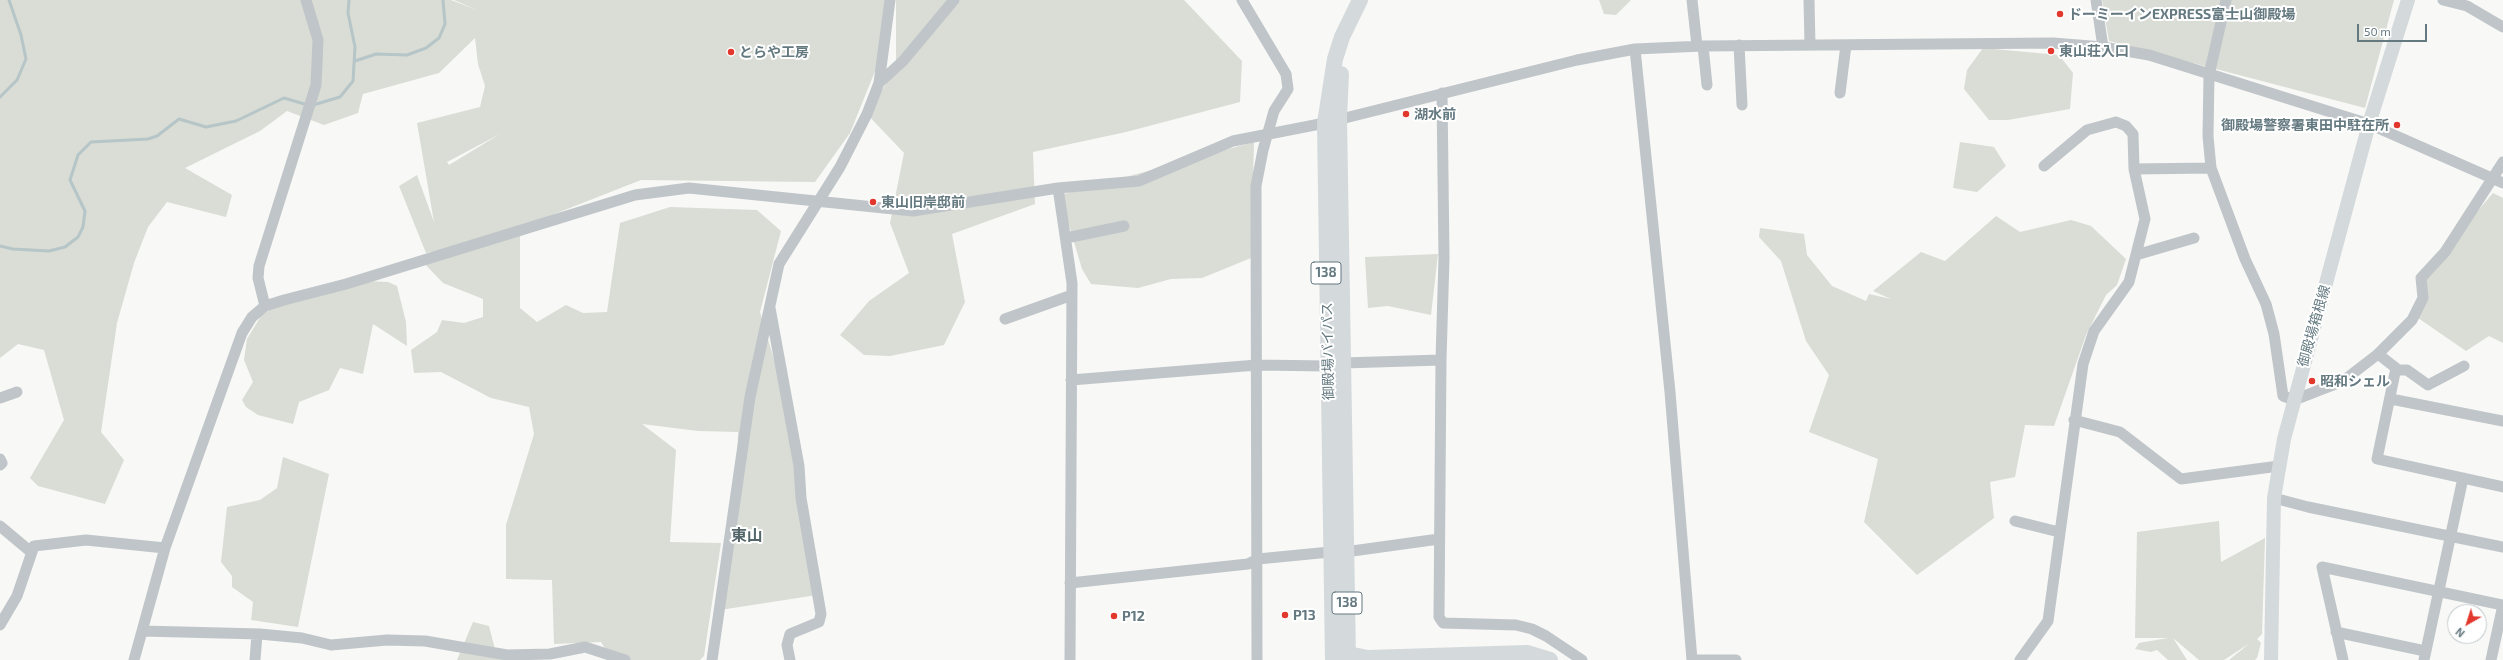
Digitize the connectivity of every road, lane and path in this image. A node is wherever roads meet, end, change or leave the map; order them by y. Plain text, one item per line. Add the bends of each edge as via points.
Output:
1 (306, 0) edge
2 (890, 0) edge
3 (954, 0) edge
4 (1242, 0) edge
5 (1360, 0) edge
6 (1363, 0) edge
7 (1692, 0) edge
8 (1809, 0) edge
9 (2096, 0) edge
10 (2226, 0) edge
11 (2408, 0) edge
12 (2443, 0) edge
13 (2503, 27) edge
14 (1739, 45) junction
15 (1810, 45) junction
16 (1846, 45) junction
17 (1700, 46) junction
18 (2103, 47) junction
19 (1635, 49) junction
20 (2210, 75) junction
21 (879, 83) junction
22 (1707, 84) dead end
23 (1442, 93) junction
24 (1840, 93) dead end
25 (1742, 105) dead end
26 (1332, 121) junction
27 (2369, 124) junction
28 (1267, 134) junction
29 (2503, 162) edge
30 (2044, 166) dead end
31 (2211, 168) junction
32 (2134, 169) junction
33 (2491, 178) junction
34 (2503, 183) edge
35 (1058, 188) junction
36 (816, 203) junction
37 (1124, 226) dead end
38 (1066, 238) junction
39 (2194, 238) dead end
40 (2136, 255) junction
41 (1072, 295) junction
42 (769, 302) junction
43 (265, 306) junction
44 (1005, 320) dead end
45 (2378, 354) junction
46 (1441, 360) junction
47 (1336, 364) junction
48 (1257, 365) junction
49 (2464, 366) dead end
50 (2396, 370) junction
51 (1072, 380) junction
52 (17, 392) dead end
53 (0, 398) edge
54 (2391, 399) junction
55 (2294, 400) junction
56 (2074, 420) junction
57 (2503, 421) edge
58 (0, 459) edge
59 (0, 465) edge
60 (2279, 466) junction
61 (2463, 478) junction
62 (2503, 487) edge
63 (2274, 498) junction
64 (2015, 521) dead end
65 (0, 526) edge
66 (2059, 532) junction
67 (2451, 537) junction
68 (1438, 539) junction
69 (2503, 547) edge
70 (165, 548) junction
71 (31, 552) junction
72 (1338, 552) junction
73 (1258, 558) junction
74 (1070, 583) junction
75 (2438, 591) junction
76 (2503, 605) edge
77 (0, 624) edge
78 (142, 631) junction
79 (2336, 632) junction
80 (258, 634) junction
81 (1332, 642) junction
82 (2424, 655) edge
83 (1356, 658) edge
84 (134, 660) edge
85 (255, 660) edge
86 (625, 660) edge
87 (712, 660) edge
88 (790, 660) edge
89 (1070, 660) edge
90 (1257, 660) edge
91 (1333, 660) edge
92 (1550, 660) edge
93 (1582, 660) edge
94 (1692, 660) edge
95 (1696, 660) edge
96 (1736, 660) edge
97 (2020, 660) edge
98 (2271, 660) edge
99 (2343, 660) edge
100 (2491, 660) edge

1 - 43 street via 318,40 316,85 259,266 258,278
2 - 21 street
3 - 21 street via 903,61
4 - 28 street via 1286,74 1288,89 1274,111
5 - 26 highway, 御殿場バイパス / 138 via 1342,37 1335,59
6 - 26 highway, 御殿場バイパス / 138 via 1345,52 1339,96
7 - 17 street
8 - 15 street
9 - 18 street
10 - 20 street
11 - 27 main road, 御殿場箱根線
12 - 13 street via 2467,6
14 - 15 street
14 - 17 street
14 - 25 street
15 - 16 street
16 - 18 street via 2053,43
16 - 24 street
17 - 19 street
17 - 22 street
18 - 20 street via 2149,55
19 - 23 street via 1576,60
19 - 94 street via 1670,392
20 - 27 street
20 - 31 street via 2208,136
21 - 36 street via 856,139
23 - 26 street
23 - 46 street via 1444,258
26 - 28 street
26 - 47 highway, 御殿場バイパス / 138
27 - 33 street
27 - 55 main road, 御殿場箱根線
28 - 35 street via 1233,141 1139,180
28 - 48 street via 1256,186
29 - 33 street
30 - 32 street via 2087,130 2116,122 2126,126 2133,134
31 - 32 street
31 - 55 street via 2245,259 2266,304 2274,334 2283,396
32 - 40 street via 2145,219
33 - 34 street
33 - 45 street via 2445,252 2421,278 2423,298 2412,320
35 - 36 street via 912,211
35 - 38 street
36 - 42 street via 779,264
36 - 43 street via 689,188 635,196
37 - 38 street
38 - 41 street
39 - 40 street
40 - 56 street via 2129,282 2094,331 2083,364
41 - 44 street
41 - 51 street
42 - 87 street via 750,397
42 - 88 street via 799,466 802,505 821,614 819,622 790,634 787,645
43 - 70 street via 252,317 242,333
45 - 50 street
45 - 55 street via 2343,381
46 - 47 street
46 - 68 street
47 - 48 street
47 - 72 highway, 御殿場バイパス / 138
48 - 51 street
48 - 73 street
49 - 50 street via 2428,385 2407,370
50 - 54 street
51 - 74 street
52 - 53 street
54 - 57 street
54 - 61 street via 2377,460
55 - 60 main road, 御殿場箱根線
56 - 60 street via 2120,432 2181,479
56 - 66 street
58 - 59 street
60 - 63 main road, 御殿場箱根線
61 - 62 street
61 - 67 street
63 - 67 street via 2308,508
63 - 98 main road, 御殿場箱根線
64 - 66 street
65 - 71 street
66 - 97 street via 2048,621
67 - 69 street
67 - 75 street
68 - 72 street
68 - 93 street via 1438,617 1443,623 1516,625 1546,636
70 - 71 street via 86,540 34,546
70 - 78 street
71 - 77 street via 17,596
72 - 73 street
72 - 81 highway, 御殿場バイパス / 138
72 - 83 highway, 御殿場バイパス / 138
73 - 74 street via 1248,564
73 - 90 street
74 - 89 street
75 - 76 street
75 - 79 street via 2322,567
75 - 82 street
76 - 100 street
78 - 80 street
78 - 84 street
79 - 82 street
79 - 99 street
80 - 85 street
80 - 86 street via 302,638 331,645 387,640 425,641 507,656 550,654 585,647
81 - 83 highway
81 - 91 highway, 御殿場バイパス / 138
83 - 92 highway via 1527,653
95 - 96 street

